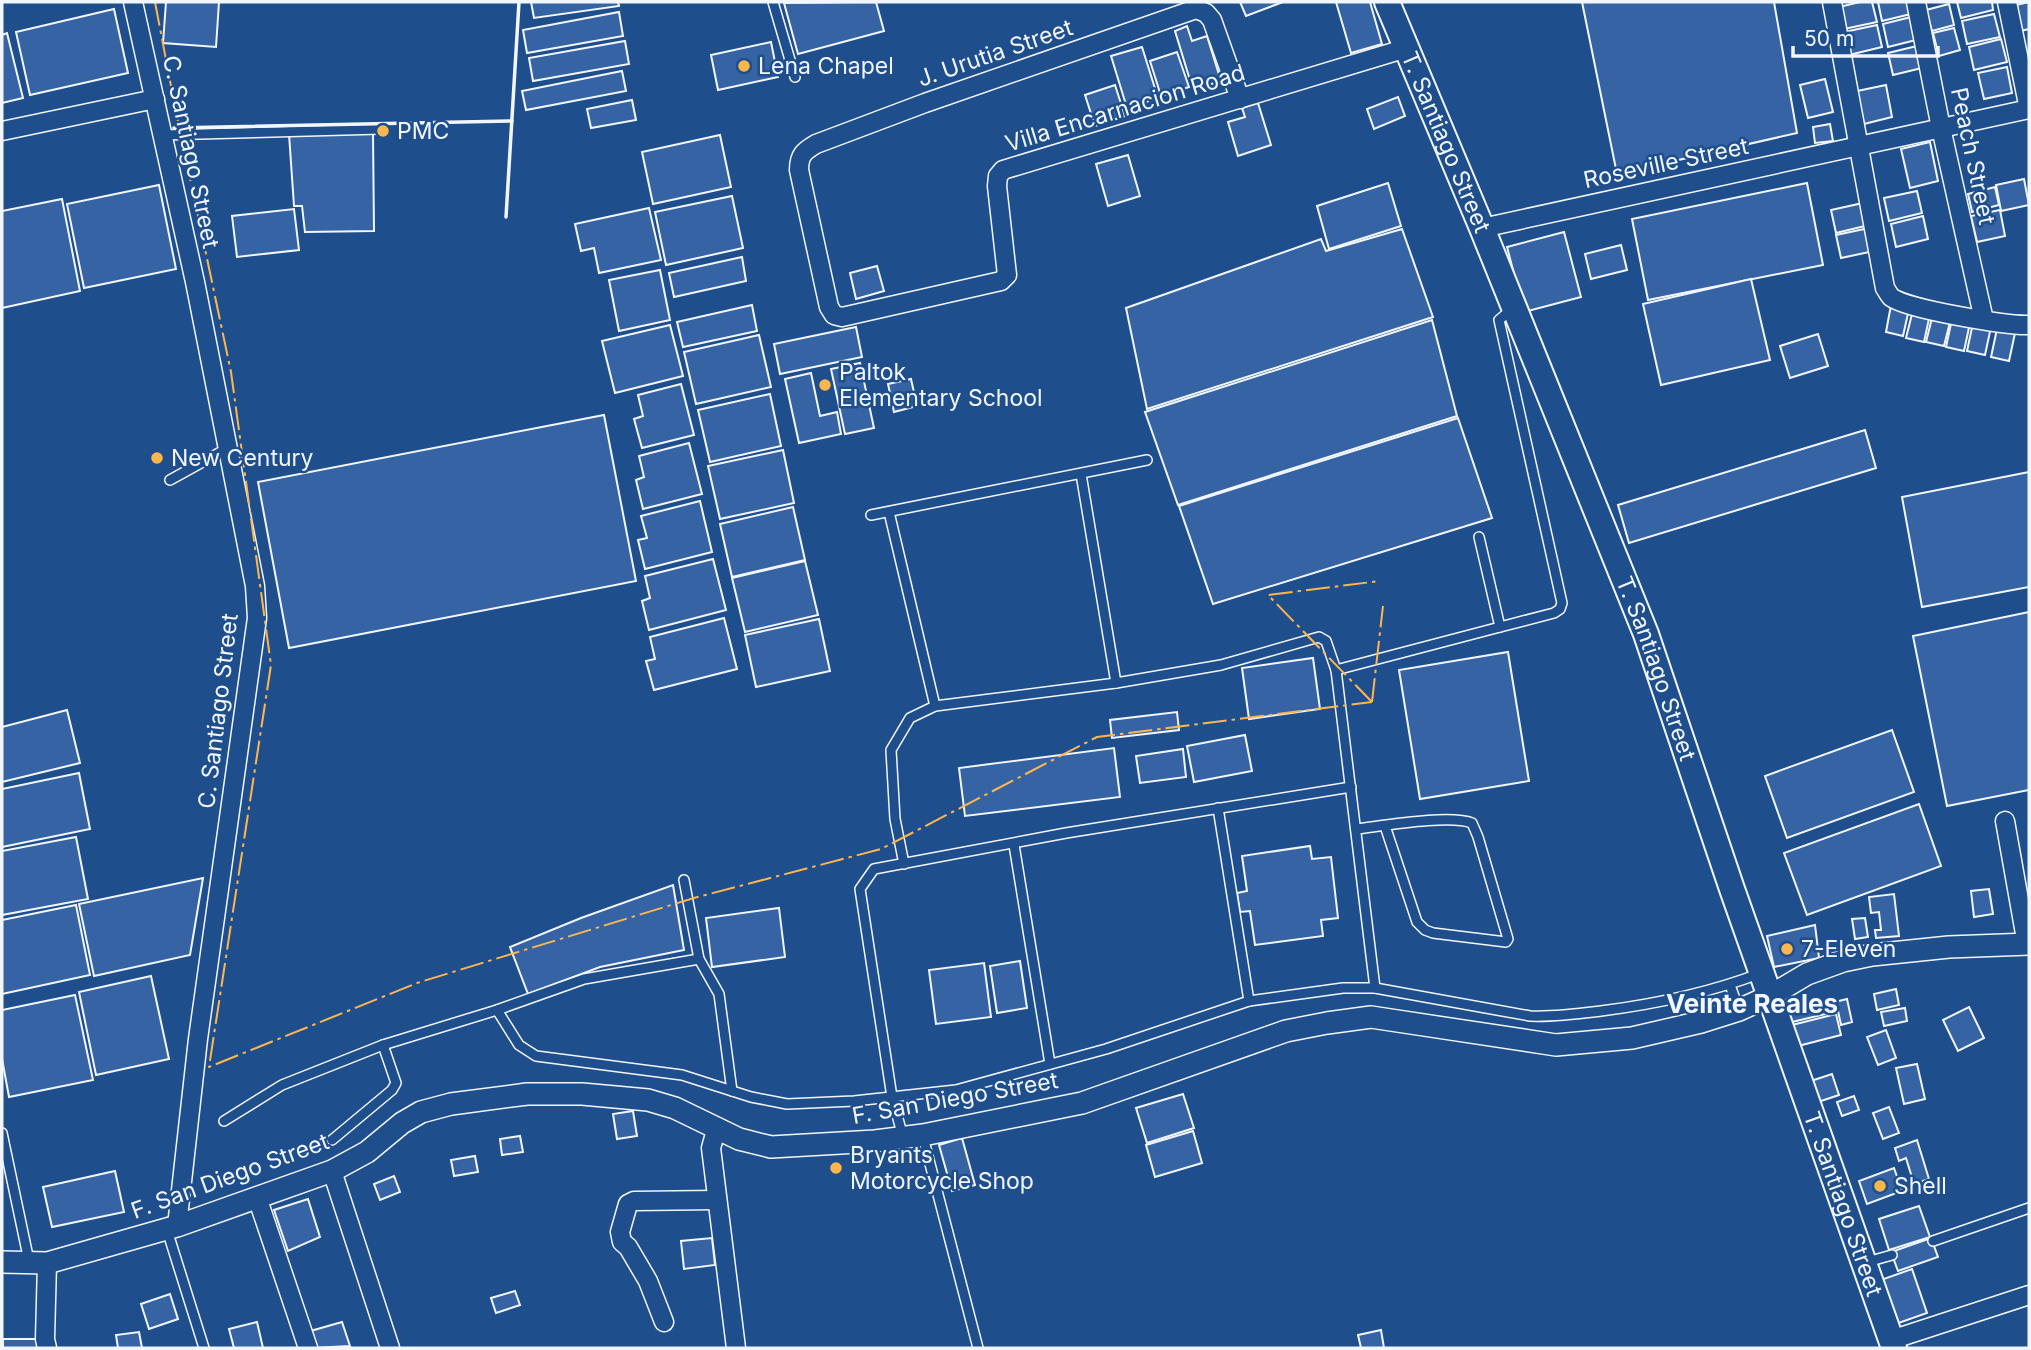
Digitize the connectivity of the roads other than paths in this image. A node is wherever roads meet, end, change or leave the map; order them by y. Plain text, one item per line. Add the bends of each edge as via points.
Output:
1 (133, 2) edge
2 (773, 2) edge
3 (1387, 2) edge
4 (1832, 2) edge
5 (1916, 2) edge
6 (2007, 2) edge
7 (1407, 48) junction
8 (2024, 55) edge
9 (794, 77) dead end
10 (155, 99) junction
11 (1240, 99) junction
12 (2029, 109) edge
13 (1941, 128) junction
14 (380, 129) dead end
15 (2, 131) edge
16 (163, 135) junction
17 (1860, 146) junction
18 (1482, 228) junction
19 (1513, 308) junction
20 (842, 317) joint
21 (1984, 320) junction
22 (2029, 325) edge
23 (228, 448) junction
24 (1147, 460) dead end
25 (1081, 474) junction
26 (170, 480) dead end
27 (890, 512) junction
28 (871, 515) dead end
29 (1479, 537) dead end
30 (1500, 627) junction
31 (1336, 670) junction
32 (1116, 683) junction
33 (936, 706) junction
34 (1351, 787) junction
35 (1218, 808) junction
36 (2005, 821) dead end
37 (1385, 826) junction
38 (1356, 829) junction
39 (1014, 845) junction
40 (904, 864) junction
41 (684, 880) dead end
42 (2028, 945) edge
43 (699, 959) junction
44 (1766, 984) junction
45 (1730, 985) junction
46 (1375, 988) junction
47 (1249, 1001) junction
48 (497, 1010) junction
49 (1739, 1010) junction
50 (383, 1045) junction
51 (1050, 1064) junction
52 (732, 1091) junction
53 (892, 1097) junction
54 (224, 1121) dead end
55 (717, 1127) junction
56 (2, 1133) edge
57 (913, 1136) junction
58 (332, 1140) dead end
59 (332, 1171) junction
60 (257, 1197) junction
61 (717, 1200) junction
62 (2029, 1208) edge
63 (172, 1227) junction
64 (1933, 1241) dead end
65 (1892, 1255) dead end
66 (2, 1262) edge
67 (38, 1263) junction
68 (1864, 1263) junction
69 (2029, 1295) edge
70 (664, 1322) dead end
71 (1893, 1344) edge
72 (47, 1348) edge
73 (204, 1348) edge
74 (307, 1348) edge
75 (390, 1348) edge
76 (736, 1348) edge
77 (978, 1348) edge

1 - 10 street, C. Santiago Street
2 - 9 lane
3 - 7 main road, T. Santiago Street
4 - 17 street
5 - 13 street, Peach Street
6 - 8 street
7 - 11 street, Villa Encarnacion Road
7 - 18 main road, T. Santiago Street
8 - 12 street
10 - 15 street
10 - 16 street, C. Santiago Street
11 - 20 street, Villa Encarnacion Road via 1003,170 997,186 1007,275 1001,281
11 - 20 street, J. Urutia Street via 1212,20 1196,9 804,150 799,170 829,307
12 - 13 street, Roseville Street
13 - 17 street, Roseville Street
13 - 21 street, Peach Street
14 - 16 lane
16 - 23 street, C. Santiago Street
17 - 18 street, Roseville Street
17 - 21 street via 1885,288 1892,298
18 - 19 main road, T. Santiago Street
19 - 30 lane via 1499,320 1562,603 1554,613
19 - 44 main road, T. Santiago Street via 1646,634
21 - 22 street
23 - 26 lane
23 - 63 street, C. Santiago Street via 257,618
24 - 25 lane
25 - 27 lane
25 - 32 lane
27 - 28 lane
27 - 33 lane
29 - 30 lane
30 - 31 lane
31 - 32 lane via 1326,641 1320,637 1221,665
31 - 34 lane
32 - 33 lane
33 - 40 lane via 910,718 891,750 895,819
34 - 35 lane
34 - 38 lane
35 - 39 lane
35 - 47 lane
36 - 42 street
37 - 37 lane via 1418,922 1425,930 1502,943 1508,939 1475,826 1466,820
37 - 38 lane
38 - 46 lane
39 - 40 lane
39 - 51 lane
40 - 53 lane via 874,869 860,889
41 - 43 lane
42 - 44 street, F. San Diego Street via 1872,955
43 - 48 lane via 584,979
43 - 52 lane via 719,994
44 - 45 lane
44 - 49 street, F. San Diego Street
44 - 68 main road, T. Santiago Street
45 - 46 lane via 1648,1005 1552,1017
45 - 49 lane
46 - 47 lane
47 - 51 lane
48 - 50 lane
48 - 52 lane via 519,1045 536,1056 682,1075
49 - 57 street, F. San Diego Street via 1632,1038 1556,1045 1371,1017 1327,1023 1286,1031 1082,1103
50 - 54 lane via 282,1085
50 - 58 lane via 396,1083
51 - 53 lane via 956,1090
52 - 53 lane via 787,1104
53 - 57 lane
55 - 57 street, F. San Diego Street via 739,1139 771,1147
55 - 59 street, F. San Diego Street via 648,1100 527,1094 421,1112 367,1152
55 - 61 street via 711,1148
56 - 67 lane
57 - 77 lane
59 - 60 street, F. San Diego Street
59 - 75 street
60 - 63 street, F. San Diego Street
60 - 74 street
61 - 70 street via 635,1200 628,1204 620,1232 622,1242 648,1281
61 - 76 street
62 - 64 lane
63 - 67 street, F. San Diego Street
63 - 73 lane
65 - 68 lane
66 - 67 street, F. San Diego Street
67 - 72 street
68 - 71 main road, T. Santiago Street
69 - 71 street

